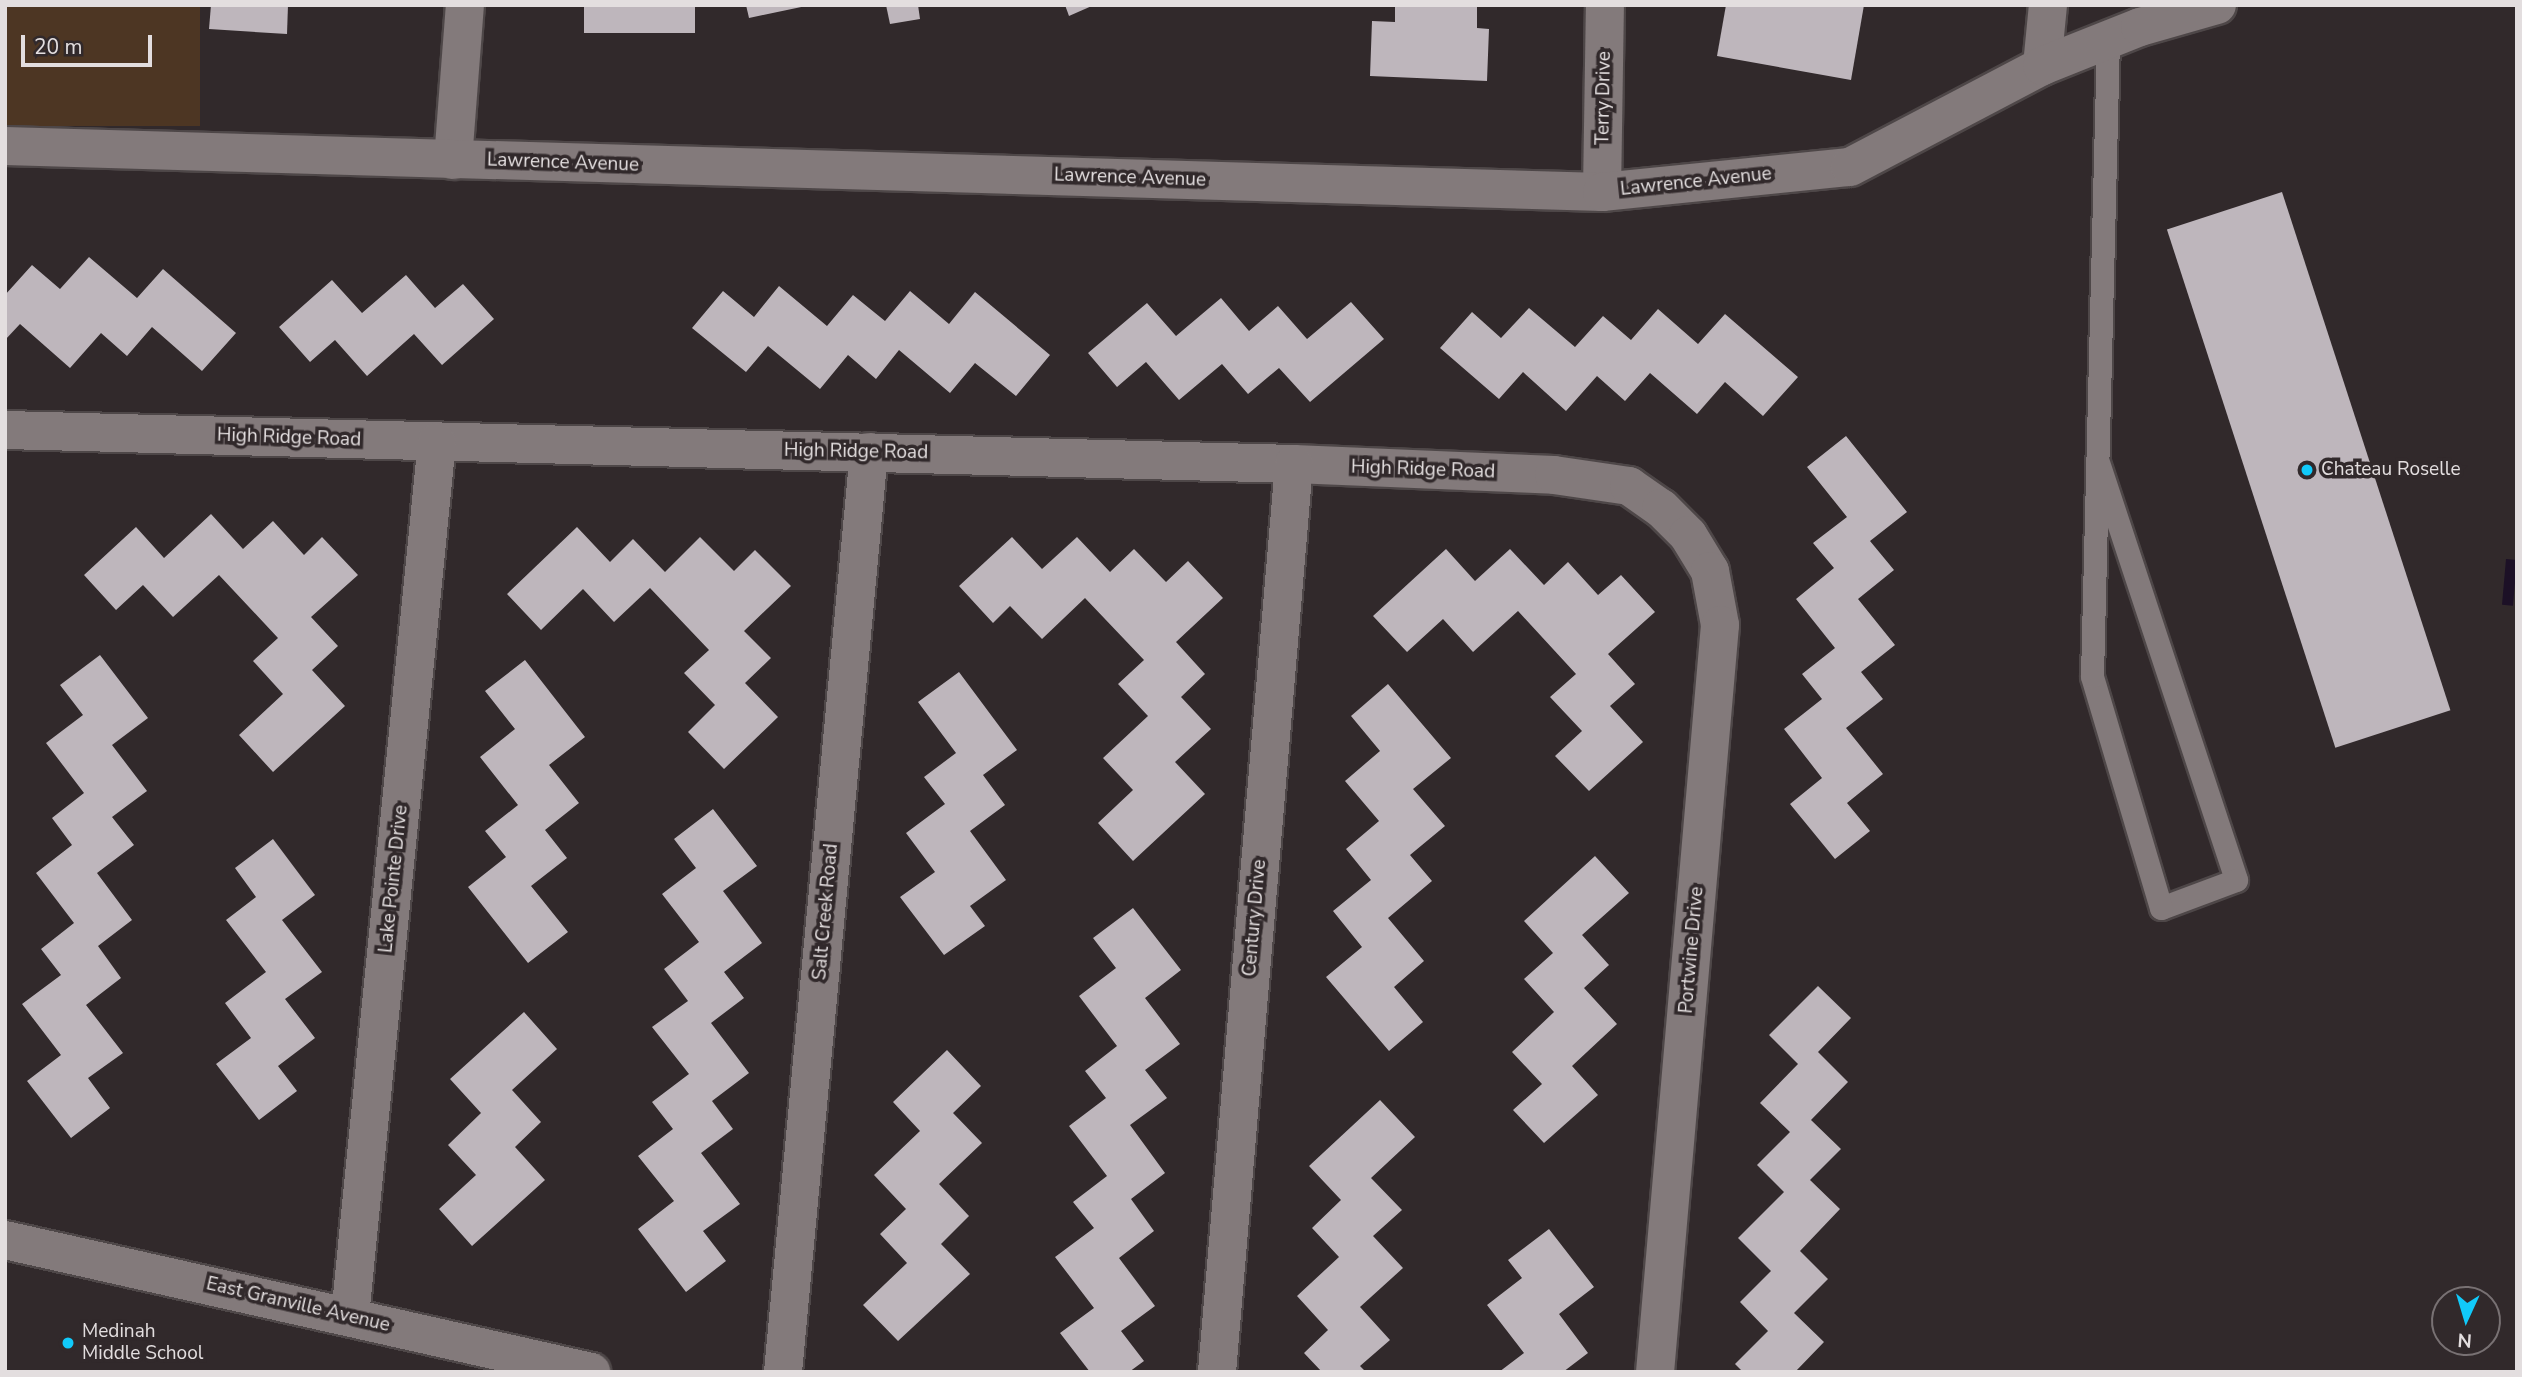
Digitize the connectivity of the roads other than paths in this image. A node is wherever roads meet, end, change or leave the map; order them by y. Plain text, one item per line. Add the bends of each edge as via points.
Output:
1 (465, 5) edge
2 (1605, 5) edge
3 (2048, 5) edge
4 (2217, 5) edge
5 (2108, 40) junction
6 (2042, 66) junction
7 (5, 146) edge
8 (453, 160) junction
9 (1602, 192) junction
10 (5, 429) edge
11 (437, 442) junction
12 (870, 452) junction
13 (2098, 462) junction
14 (1294, 464) junction
15 (1688, 535) joint
16 (5, 1240) edge
17 (350, 1316) junction
18 (527, 1365) edge
19 (591, 1372) edge
20 (783, 1372) edge
21 (1217, 1372) edge
22 (1655, 1372) edge

1 - 8 street
2 - 9 street, Terry Drive
3 - 6 street
4 - 5 street, Lawrence Avenue
5 - 6 street, Lawrence Avenue
5 - 13 lane
6 - 9 street, Lawrence Avenue via 1850,167
7 - 8 street, Lawrence Avenue
8 - 9 street, Lawrence Avenue
10 - 11 street, High Ridge Road
11 - 12 street, High Ridge Road
11 - 17 street, Lake Pointe Drive
12 - 14 street, High Ridge Road
12 - 20 street, Salt Creek Road
13 - 13 lane via 2092,676 2161,908 2236,880
14 - 15 street, High Ridge Road via 1600,480 1629,486 1661,508
14 - 21 street, Century Drive
15 - 22 street, Portwine Drive via 1710,571 1720,625
16 - 17 street, East Granville Avenue
17 - 18 street, East Granville Avenue
18 - 19 street, East Granville Avenue

